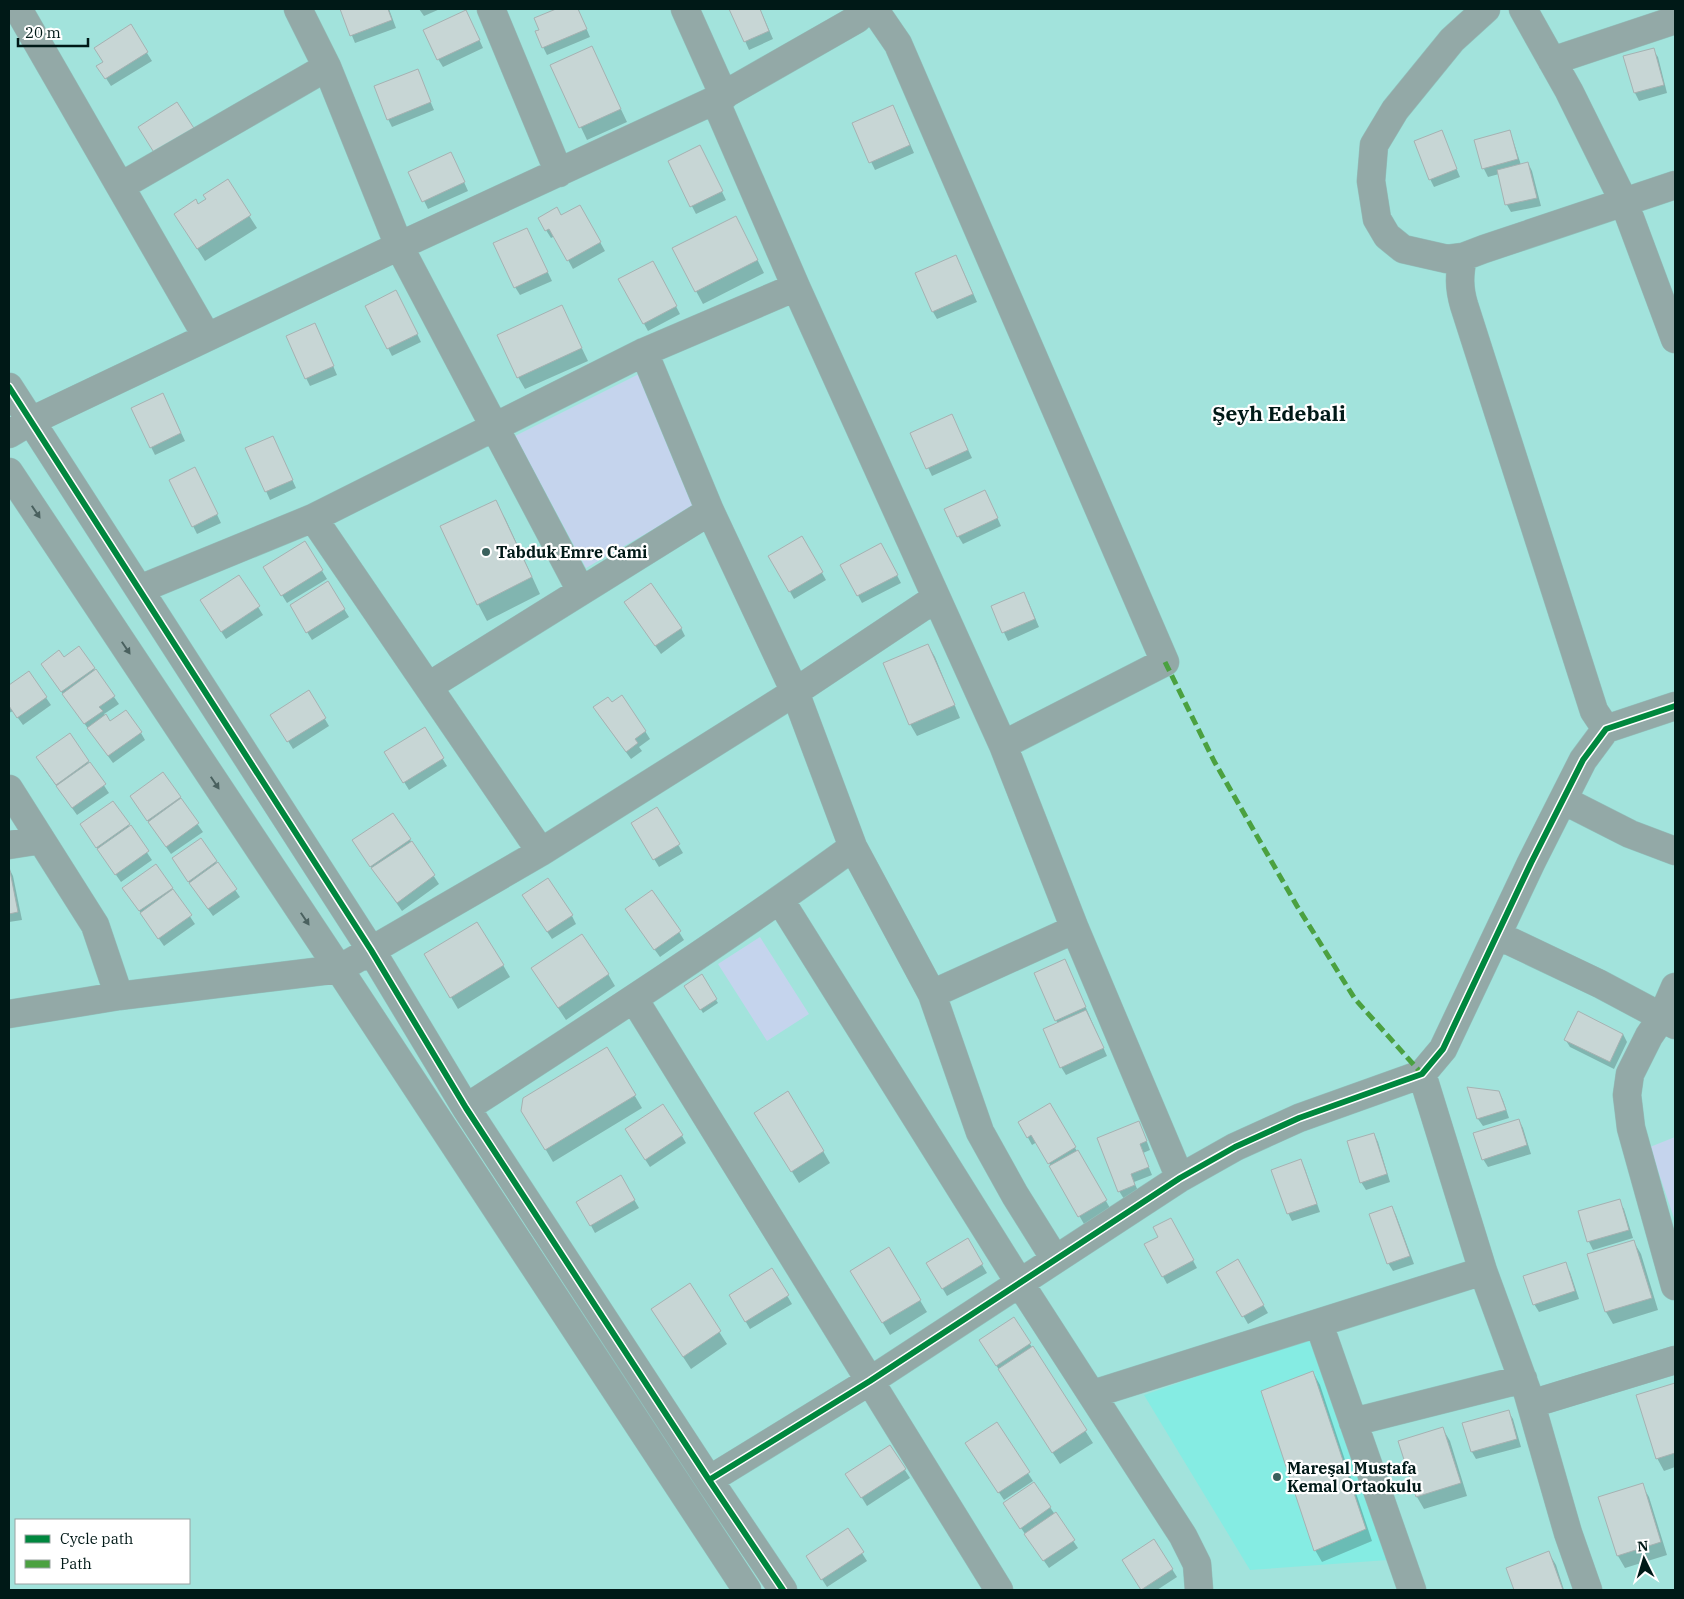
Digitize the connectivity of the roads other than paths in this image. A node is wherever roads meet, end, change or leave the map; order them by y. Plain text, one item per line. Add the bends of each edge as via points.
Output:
1 (298, 9) edge
2 (491, 9) edge
3 (685, 9) edge
4 (866, 9) edge
5 (874, 9) edge
6 (1486, 9) edge
7 (1523, 9) edge
8 (27, 12) edge
9 (1675, 20) edge
10 (1552, 61) junction
11 (327, 67) junction
12 (719, 98) junction
13 (559, 173) junction
14 (1675, 184) edge
15 (121, 186) junction
16 (1624, 202) junction
17 (399, 246) junction
18 (1463, 258) junction
19 (796, 286) junction
20 (207, 336) junction
21 (1675, 339) edge
22 (644, 352) junction
23 (9, 387) edge
24 (20, 427) edge
25 (493, 427) junction
26 (9, 472) edge
27 (710, 510) junction
28 (314, 518) junction
29 (140, 589) junction
30 (581, 591) junction
31 (936, 598) junction
32 (429, 686) junction
33 (794, 692) junction
34 (1675, 706) edge
35 (1606, 729) junction
36 (1002, 744) junction
37 (9, 789) edge
38 (1563, 800) junction
39 (41, 840) junction
40 (9, 845) edge
41 (853, 847) junction
42 (1675, 851) edge
43 (541, 852) junction
44 (780, 900) junction
45 (1075, 928) junction
46 (1497, 935) junction
47 (371, 950) junction
48 (339, 969) junction
49 (1675, 987) edge
50 (932, 994) junction
51 (119, 996) junction
52 (634, 999) junction
53 (9, 1014) edge
54 (1669, 1021) edge
55 (1422, 1074) junction
56 (466, 1108) junction
57 (1180, 1178) junction
58 (1055, 1259) junction
59 (1483, 1271) junction
60 (1019, 1282) junction
61 (1675, 1286) edge
62 (1319, 1324) junction
63 (1675, 1360) edge
64 (870, 1381) junction
65 (1527, 1391) junction
66 (1093, 1394) junction
67 (1353, 1422) junction
68 (709, 1480) junction
69 (747, 1590) edge
70 (783, 1590) edge
71 (999, 1590) edge
72 (1199, 1590) edge
73 (1412, 1590) edge
74 (1588, 1590) edge

1 - 11 street
2 - 13 street
3 - 12 street
4 - 12 street via 857,19
5 - 36 street via 898,44 1165,662
6 - 18 street via 1452,40 1395,110 1374,145 1371,181 1377,219 1387,236 1403,249 1447,259
7 - 10 street
8 - 15 street
9 - 10 street
10 - 16 street
11 - 15 street
11 - 17 street
12 - 13 street
12 - 19 street
13 - 17 street
14 - 16 street
15 - 20 street
16 - 18 street
16 - 21 street
17 - 20 street
17 - 25 street
18 - 35 street via 1459,277 1464,305 1594,711
19 - 22 street
19 - 31 street
20 - 24 street
22 - 25 street
22 - 27 street
23 - 24 street
24 - 29 street
25 - 28 street
25 - 30 street
26 -> 48 street
27 - 30 street
27 - 33 street
28 - 29 street
28 - 32 street
29 - 47 street
30 - 32 street
31 - 33 street
31 - 36 street
32 - 43 street
33 - 41 street
33 - 43 street
34 - 35 street
35 - 38 street via 1583,760
36 - 45 street
37 - 39 street
38 - 42 street via 1630,834
38 - 46 street
39 - 40 street
39 - 51 street via 95,925
41 - 44 street
41 - 50 street
43 - 47 street
44 - 52 street
44 - 60 street
45 - 50 street
45 - 57 street
46 - 54 street
46 - 55 street via 1443,1048
47 - 48 street
47 - 56 street
48 - 51 street
48 - 69 street
49 - 54 street
50 - 58 street via 980,1132
51 - 53 street
52 - 56 street
52 - 64 street
54 - 61 street via 1649,1036 1630,1074 1627,1095 1631,1128
55 - 57 street via 1299,1118 1235,1147
55 - 59 street
56 - 68 street
57 - 58 street
58 - 60 street
59 - 62 street
59 - 65 street
60 - 64 street
60 - 66 street
62 - 66 street
62 - 67 street
63 - 65 street
64 - 68 street
64 - 71 street
65 - 67 street
65 - 74 street
66 - 72 street via 1183,1536 1197,1564
67 - 73 street
68 - 70 street

